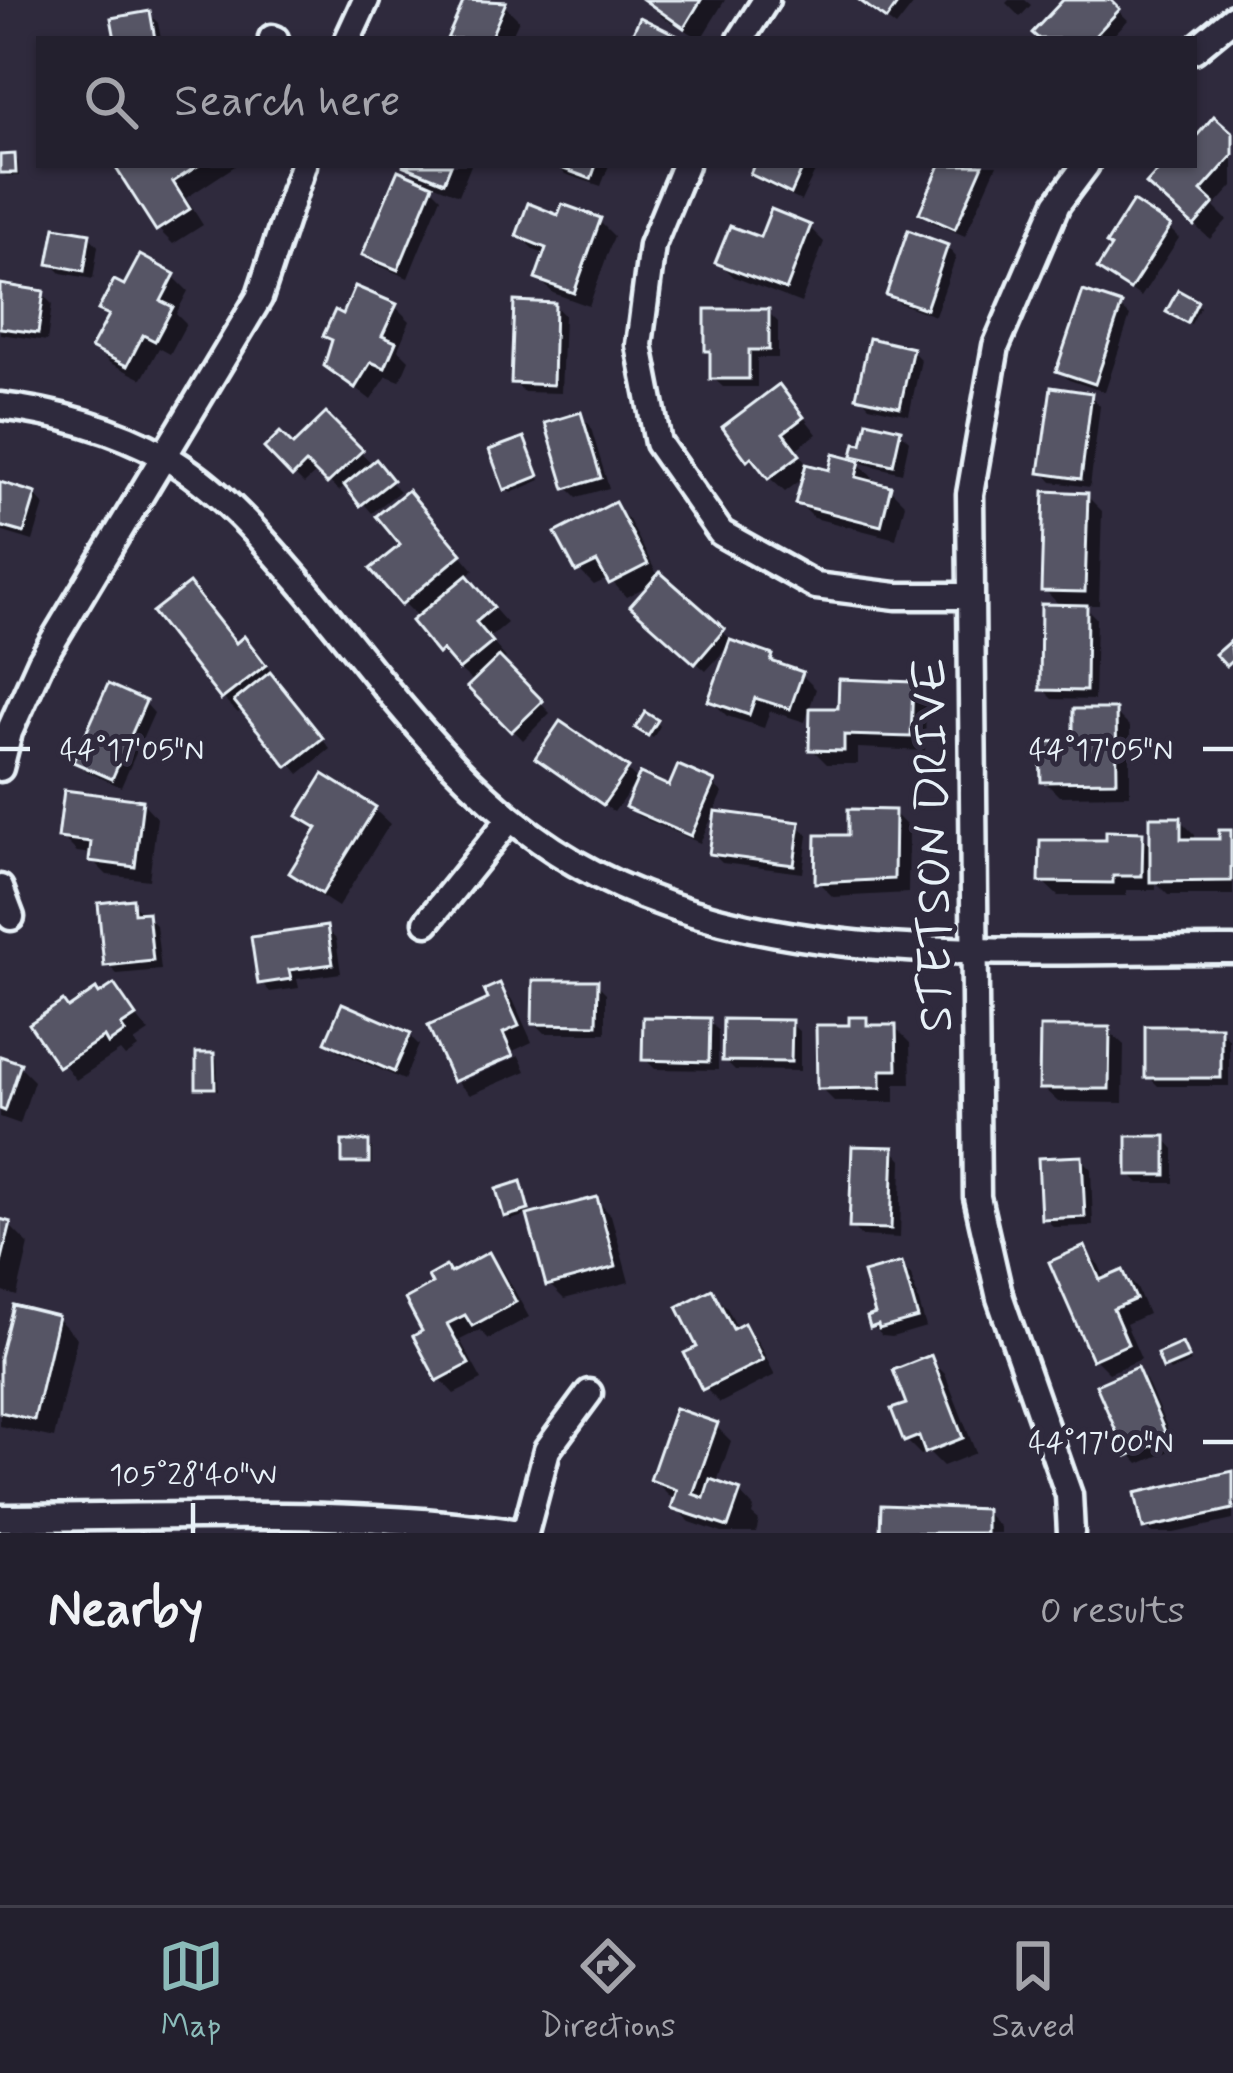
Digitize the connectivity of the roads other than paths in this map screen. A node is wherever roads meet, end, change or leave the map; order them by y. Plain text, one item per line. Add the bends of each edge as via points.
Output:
1 (366, 0) edge
2 (766, 0) edge
3 (1233, 19) edge
4 (349, 36) edge
5 (743, 36) edge
6 (1197, 48) edge
7 (302, 168) edge
8 (684, 168) edge
9 (1084, 168) edge
10 (0, 406) edge
11 (166, 457) junction
12 (970, 596) junction
13 (0, 768) edge
14 (509, 820) junction
15 (0, 888) edge
16 (11, 917) dead end
17 (427, 922) dead end
18 (975, 948) junction
19 (1233, 950) edge
20 (590, 1393) dead end
21 (0, 1518) edge
22 (122, 1526) edge
23 (522, 1533) edge
24 (1071, 1533) edge

1 - 4 street
2 - 5 street
3 - 6 street
7 - 11 street via 259,298
8 - 12 street via 652,245 639,345 658,443 722,532 816,586
9 - 12 street, STETSON DRIVE via 1057,204 996,346 970,494
10 - 11 street via 96,427
11 - 13 street via 40,662
11 - 14 street via 249,523 443,754
12 - 18 street, STETSON DRIVE
14 - 17 street
14 - 18 street via 577,864 688,915 802,938
15 - 16 street
18 - 19 street
18 - 24 street, STETSON DRIVE via 977,1197 1000,1298 1069,1495
20 - 23 street via 547,1450
21 - 22 street
22 - 23 street via 380,1518

